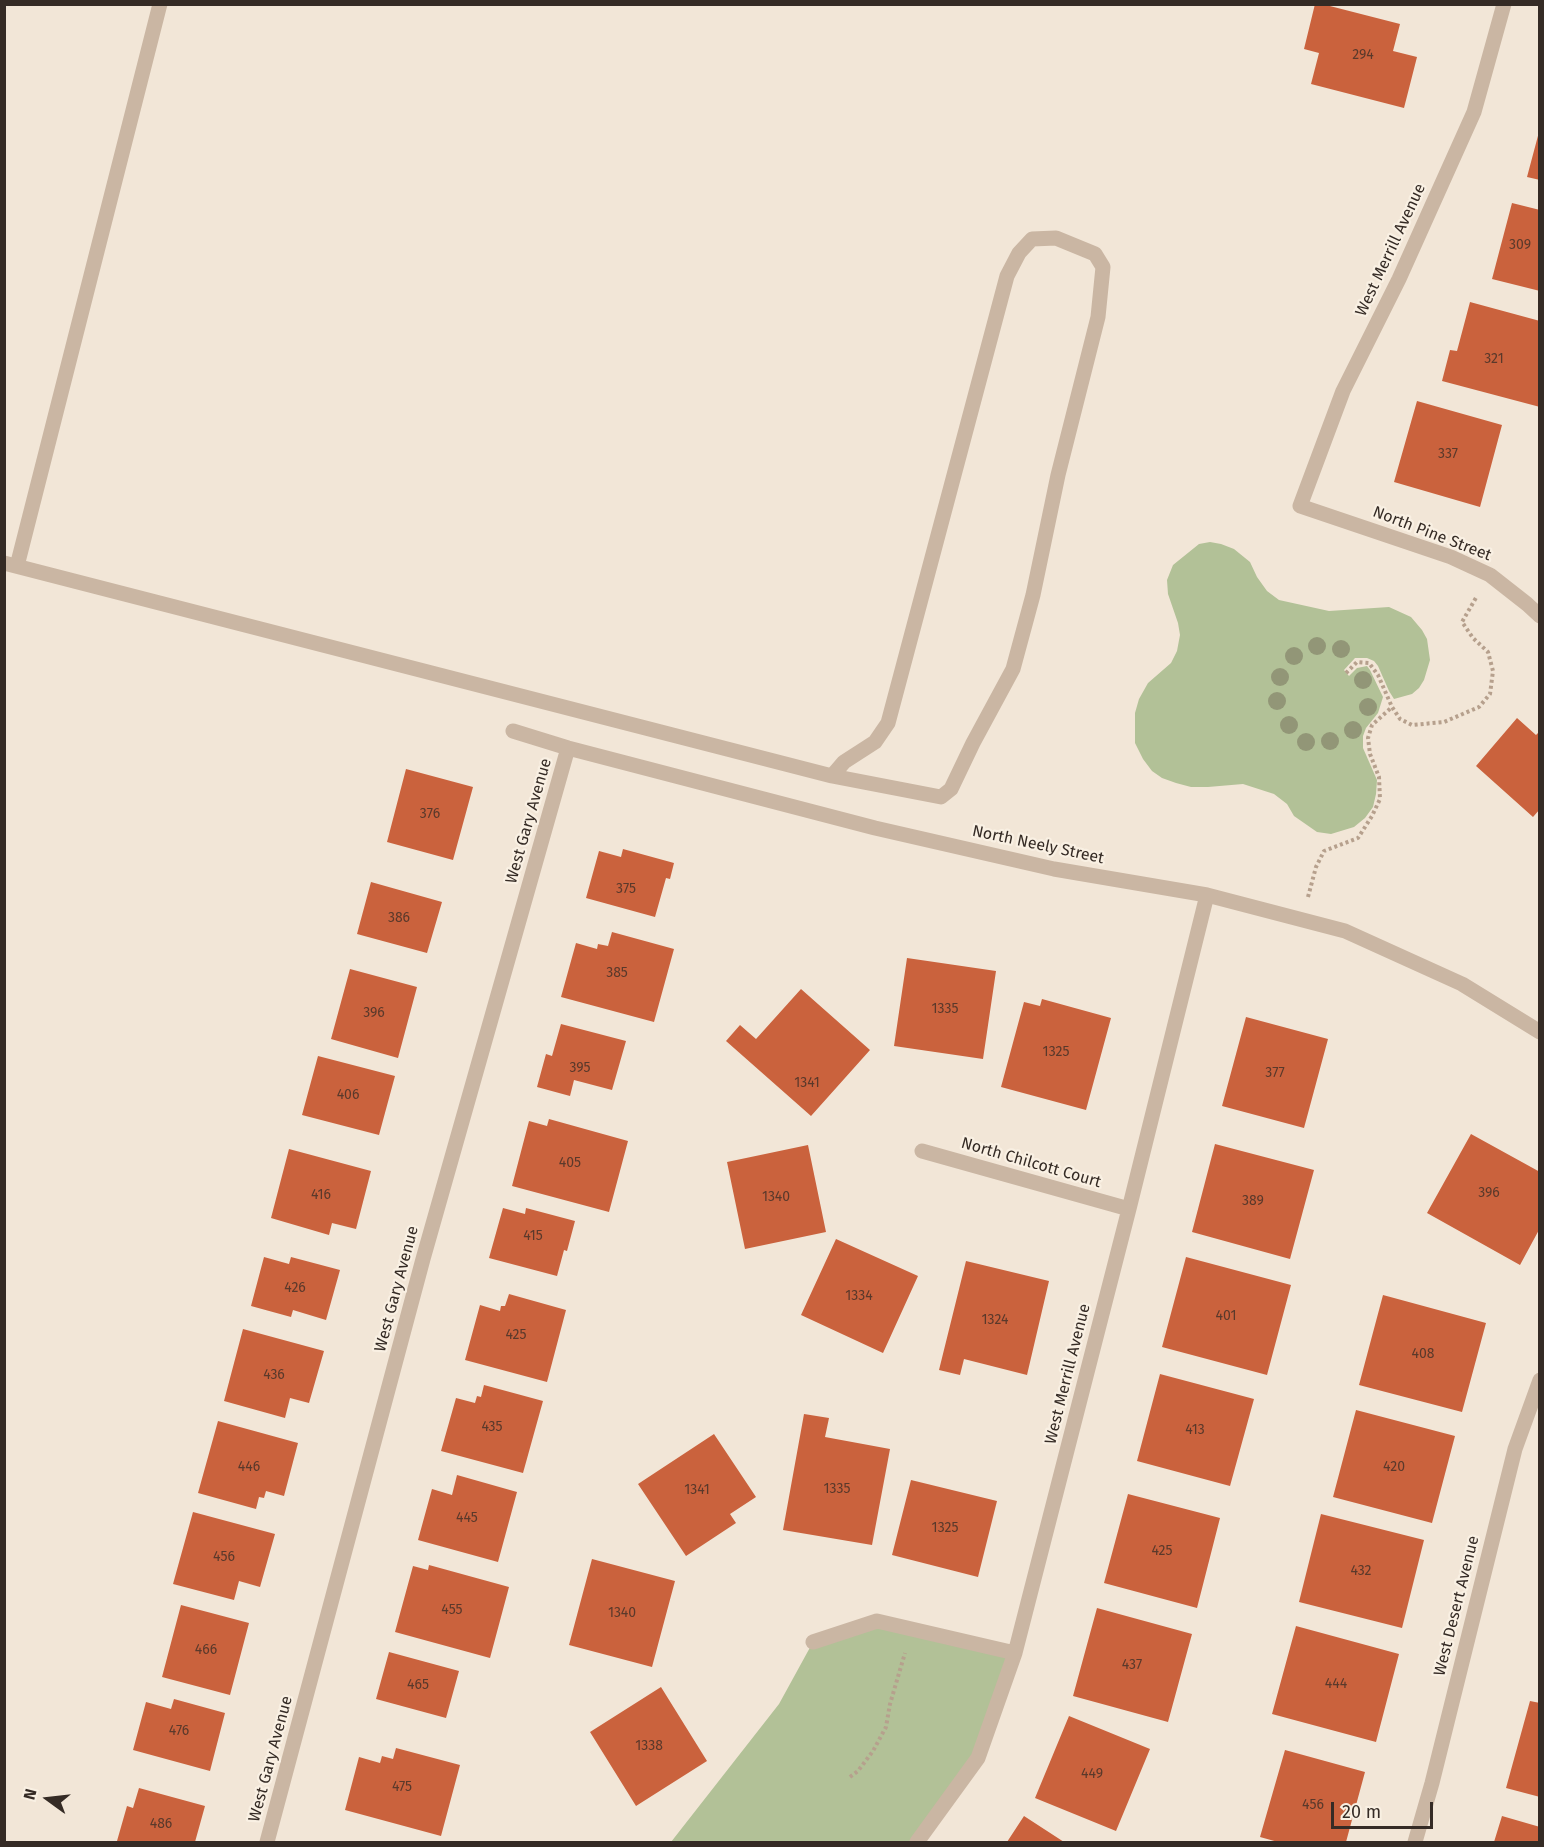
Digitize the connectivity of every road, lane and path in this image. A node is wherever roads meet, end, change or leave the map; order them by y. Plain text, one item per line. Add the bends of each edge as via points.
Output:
1 (160, 4) edge
2 (1504, 4) edge
3 (1300, 506) joint
4 (11, 565) edge
5 (1490, 575) junction
6 (1539, 616) edge
7 (1346, 673) dead end
8 (1392, 707) junction
9 (513, 731) dead end
10 (568, 748) junction
11 (832, 776) junction
12 (1207, 895) junction
13 (1302, 920) junction
14 (1539, 1032) edge
15 (922, 1151) dead end
16 (1129, 1209) junction
17 (1539, 1380) edge
18 (912, 1629) junction
19 (813, 1642) dead end
20 (1015, 1653) junction
21 (850, 1777) dead end
22 (267, 1842) edge
23 (917, 1842) edge
24 (1415, 1842) edge

1 - 4 street
2 - 3 street, West Merrill Avenue via 1474,112 1399,279 1343,391
3 - 5 street, North Pine Street via 1451,557
4 - 11 street
5 - 6 street, North Pine Street
5 - 8 path via 1462,622 1488,652 1493,671 1490,694 1479,707 1430,725 1412,725 1400,719
7 - 8 path via 1357,662 1369,663
8 - 13 path via 1372,725 1368,738 1379,777 1380,799 1358,837 1324,851
9 - 10 street, North Neely Street
10 - 12 street, North Neely Street via 897,833 1054,869
10 - 22 street, West Gary Avenue via 423,1259
11 - 11 street via 941,797 951,789 1013,669 1098,317 1103,267 1095,254 1056,238 1032,239 1007,276 888,723 875,742 844,762
12 - 13 street, North Neely Street
12 - 16 street, West Merrill Avenue
13 - 14 street, North Neely Street via 1345,931 1462,984
15 - 16 street, North Chilcott Court
16 - 20 street, West Merrill Avenue
17 - 24 street, West Desert Avenue via 1515,1449
18 - 19 street via 878,1621
18 - 20 street
18 - 21 path via 886,1727 873,1751
20 - 23 street, West Merrill Avenue via 978,1758

